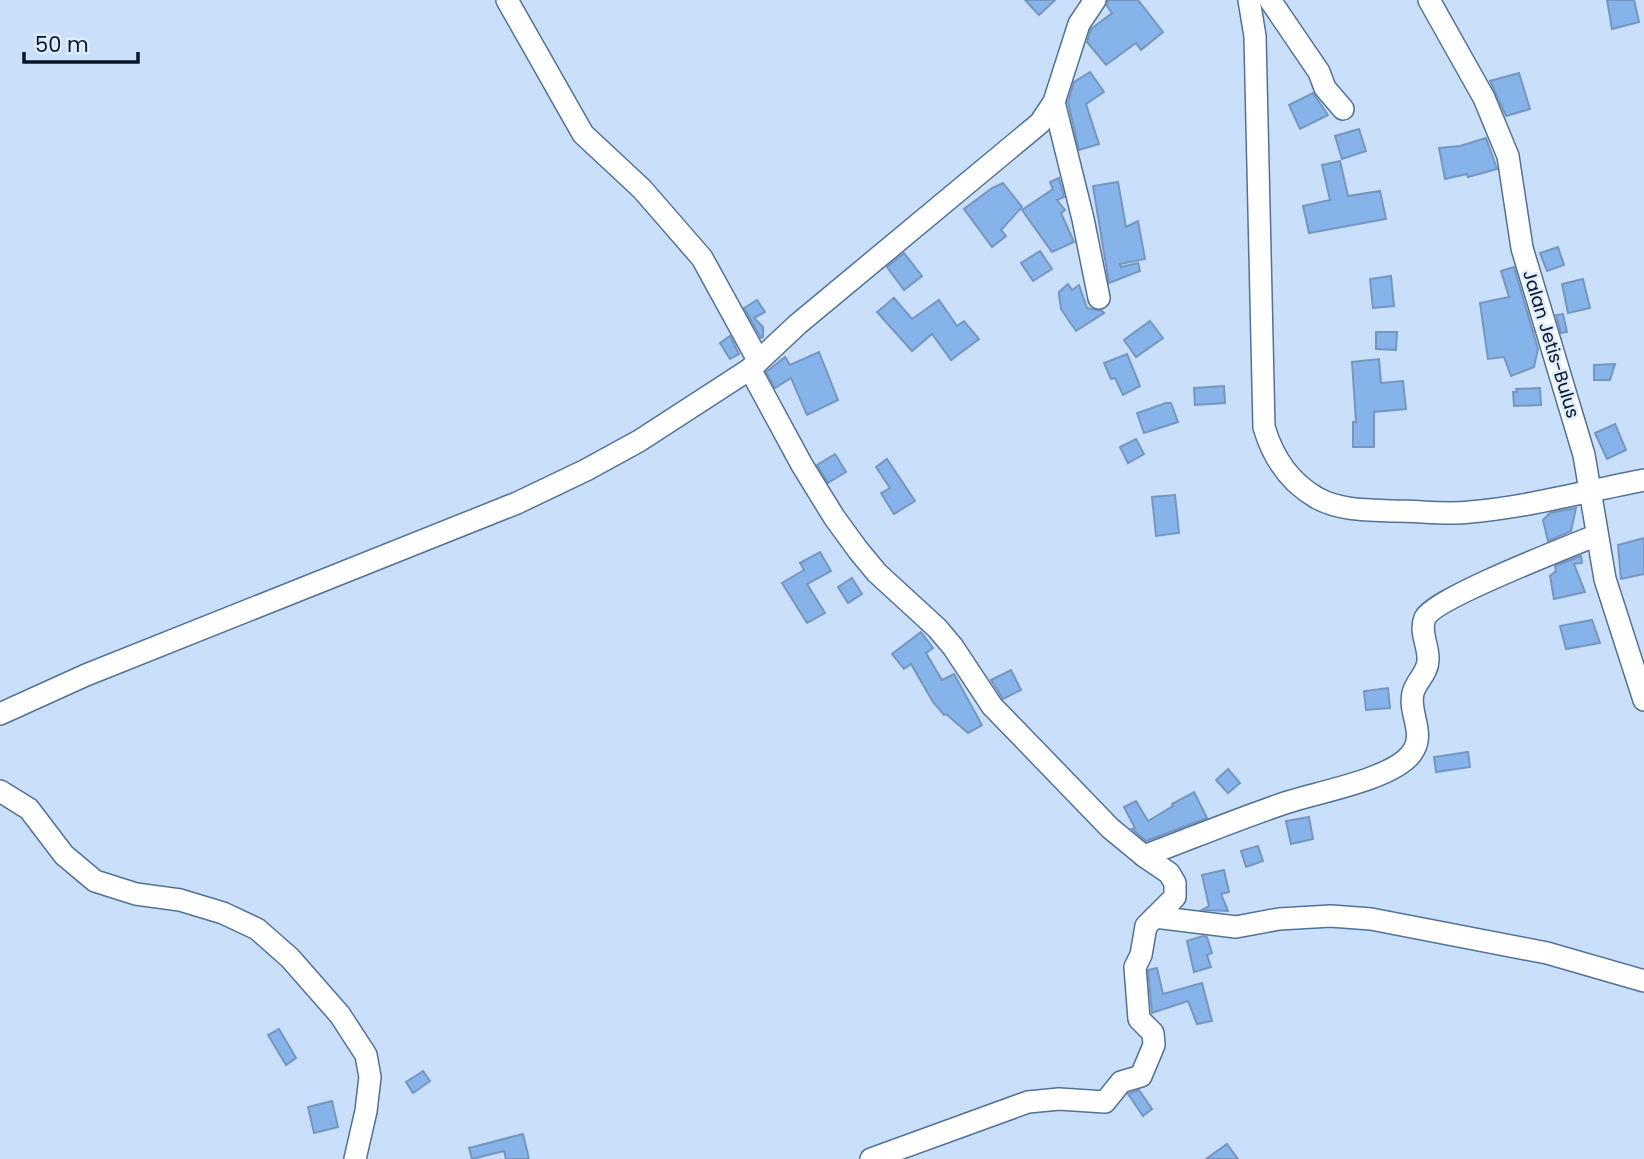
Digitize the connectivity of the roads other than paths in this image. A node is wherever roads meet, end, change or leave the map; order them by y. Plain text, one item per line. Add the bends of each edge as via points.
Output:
1 (507, 0) edge
2 (1095, 0) edge
3 (1249, 0) edge
4 (1270, 0) edge
5 (1429, 0) edge
6 (1054, 102) junction
7 (1343, 109) dead end
8 (1099, 298) dead end
9 (754, 365) junction
10 (1644, 480) edge
11 (1592, 490) junction
12 (1597, 535) junction
13 (1644, 700) edge
14 (0, 714) edge
15 (0, 791) edge
16 (1144, 856) junction
17 (1155, 917) junction
18 (1644, 981) edge
19 (355, 1159) edge
20 (872, 1159) edge

1 - 9 street via 583,134 642,189 702,258
2 - 6 street via 1079,24
3 - 11 street via 1255,36 1264,427 1277,461 1318,498 1341,508 1362,510 1468,513
4 - 7 street
5 - 11 street, Jalan Jetis-Bulus via 1483,97 1508,156 1522,248
6 - 8 street
6 - 9 street via 1040,123
9 - 14 street via 639,441 517,503 86,675
9 - 16 street via 802,465 858,550 937,628 992,705 1110,828
10 - 11 street
11 - 12 street, Jalan Jetis-Bulus
12 - 13 street, Jalan Jetis-Bulus via 1605,579
12 - 16 street via 1454,597 1429,613 1423,632 1429,662 1412,696 1418,743 1401,763
15 - 19 street via 29,809 64,855 94,881 223,914 257,929 290,958 340,1015 366,1055 370,1077
16 - 17 street via 1169,873 1176,890 1175,897
17 - 18 street via 1236,927 1279,919 1371,919 1547,953
17 - 20 street via 1146,926 1135,967 1139,1019 1153,1033 1154,1045 1141,1076 1121,1082 1105,1102 1028,1102

